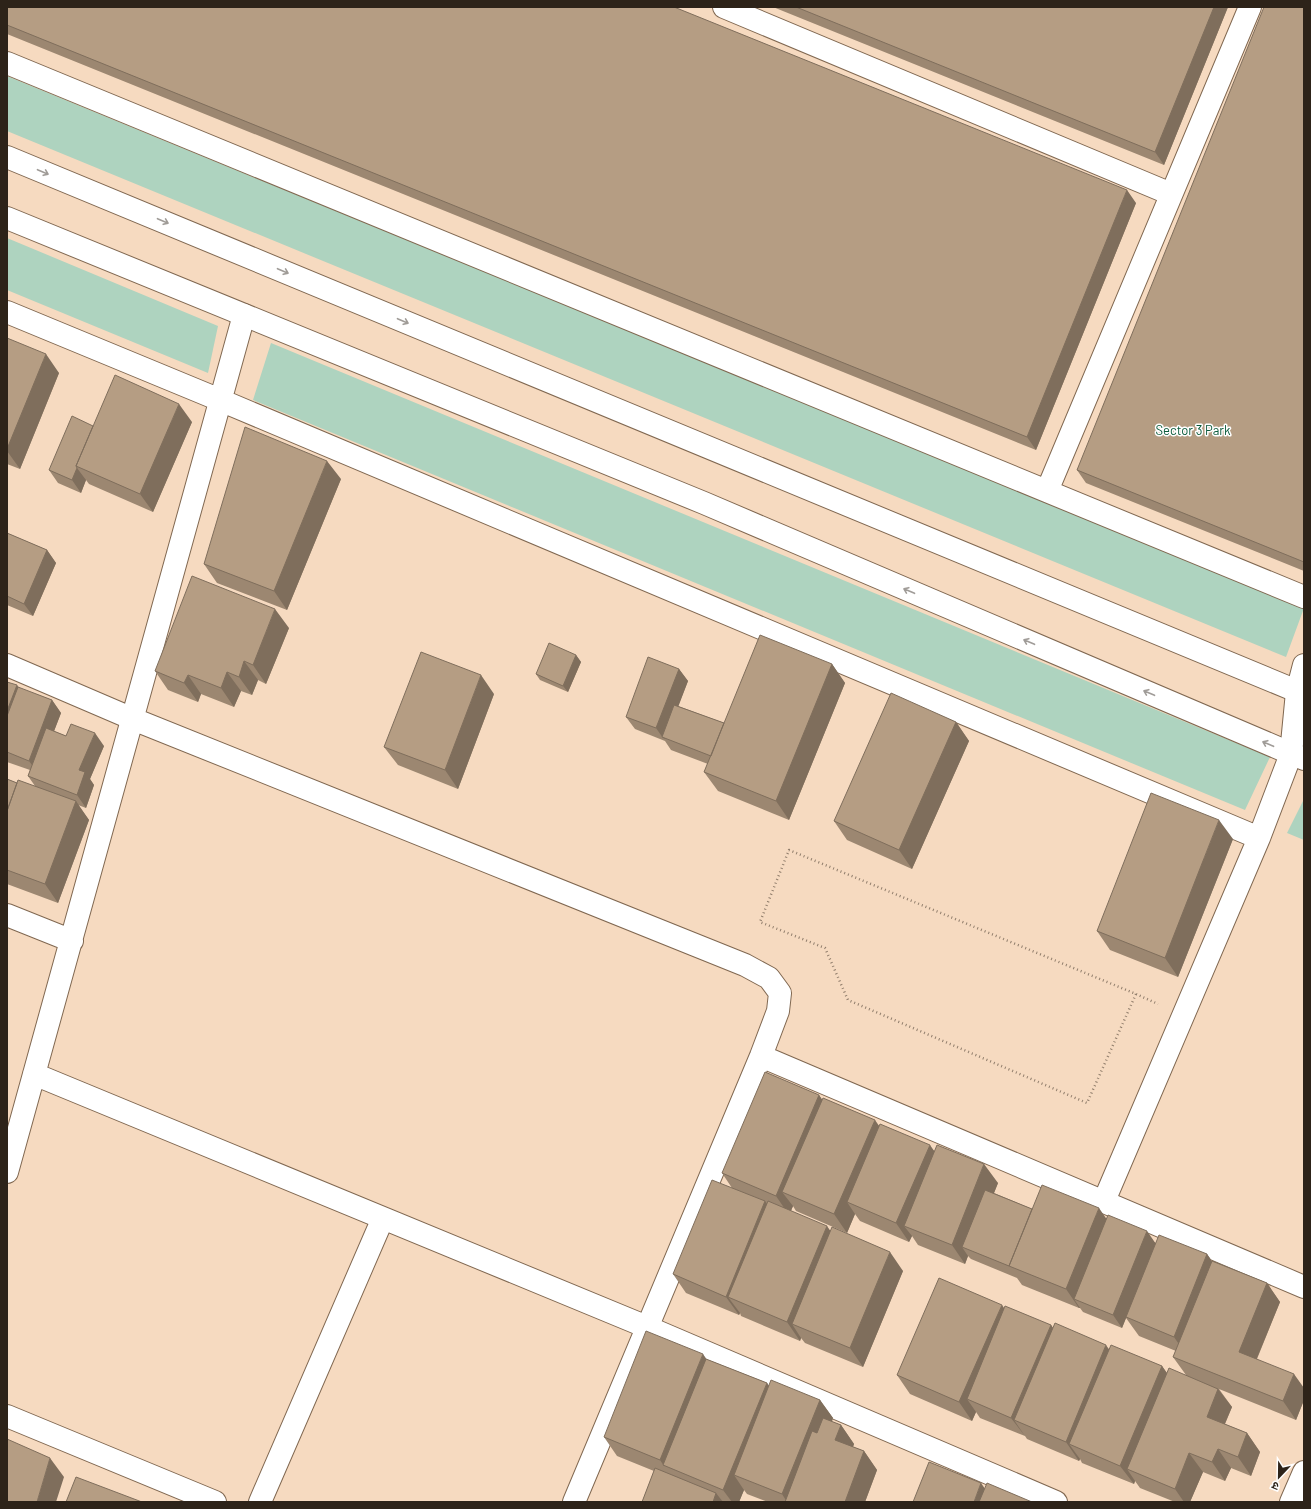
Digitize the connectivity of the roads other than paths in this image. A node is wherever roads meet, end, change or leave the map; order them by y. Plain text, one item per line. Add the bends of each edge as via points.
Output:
1 (724, 7) edge
2 (1250, 7) edge
3 (7, 63) edge
4 (7, 157) edge
5 (1171, 194) junction
6 (7, 218) edge
7 (7, 312) edge
8 (244, 315) junction
9 (220, 400) junction
10 (1047, 491) junction
11 (1304, 597) edge
12 (7, 665) edge
13 (1304, 665) edge
14 (1301, 693) edge
15 (133, 719) junction
16 (1298, 756) edge
17 (1260, 838) junction
18 (7, 915) edge
19 (72, 941) junction
20 (761, 1056) junction
21 (34, 1074) junction
22 (7, 1172) edge
23 (1104, 1201) junction
24 (383, 1218) junction
25 (1304, 1287) edge
26 (647, 1327) junction
27 (7, 1416) edge
28 (1304, 1472) edge
29 (177, 1495) edge
30 (215, 1502) edge
31 (260, 1502) edge
32 (574, 1502) edge
33 (1056, 1502) edge
34 (1291, 1502) edge

1 - 5 street
2 - 5 street
3 - 10 street
4 -> 14 street
5 - 10 street
6 - 8 street
7 - 9 street
8 - 9 street
16 -> 8 street via 704,503
9 - 15 street
9 - 17 street
10 - 11 street
12 - 15 street
13 - 14 street
14 - 16 street
15 - 19 street
15 - 20 street via 745,965 769,978 780,993 778,1011
16 - 17 street
17 - 23 street
18 - 19 street
19 - 21 street
20 - 23 street
20 - 26 street
21 - 22 street
21 - 24 street
23 - 25 street
24 - 26 street
24 - 31 street
26 - 32 street
26 - 33 street
27 - 29 street
28 - 34 street
29 - 30 street

